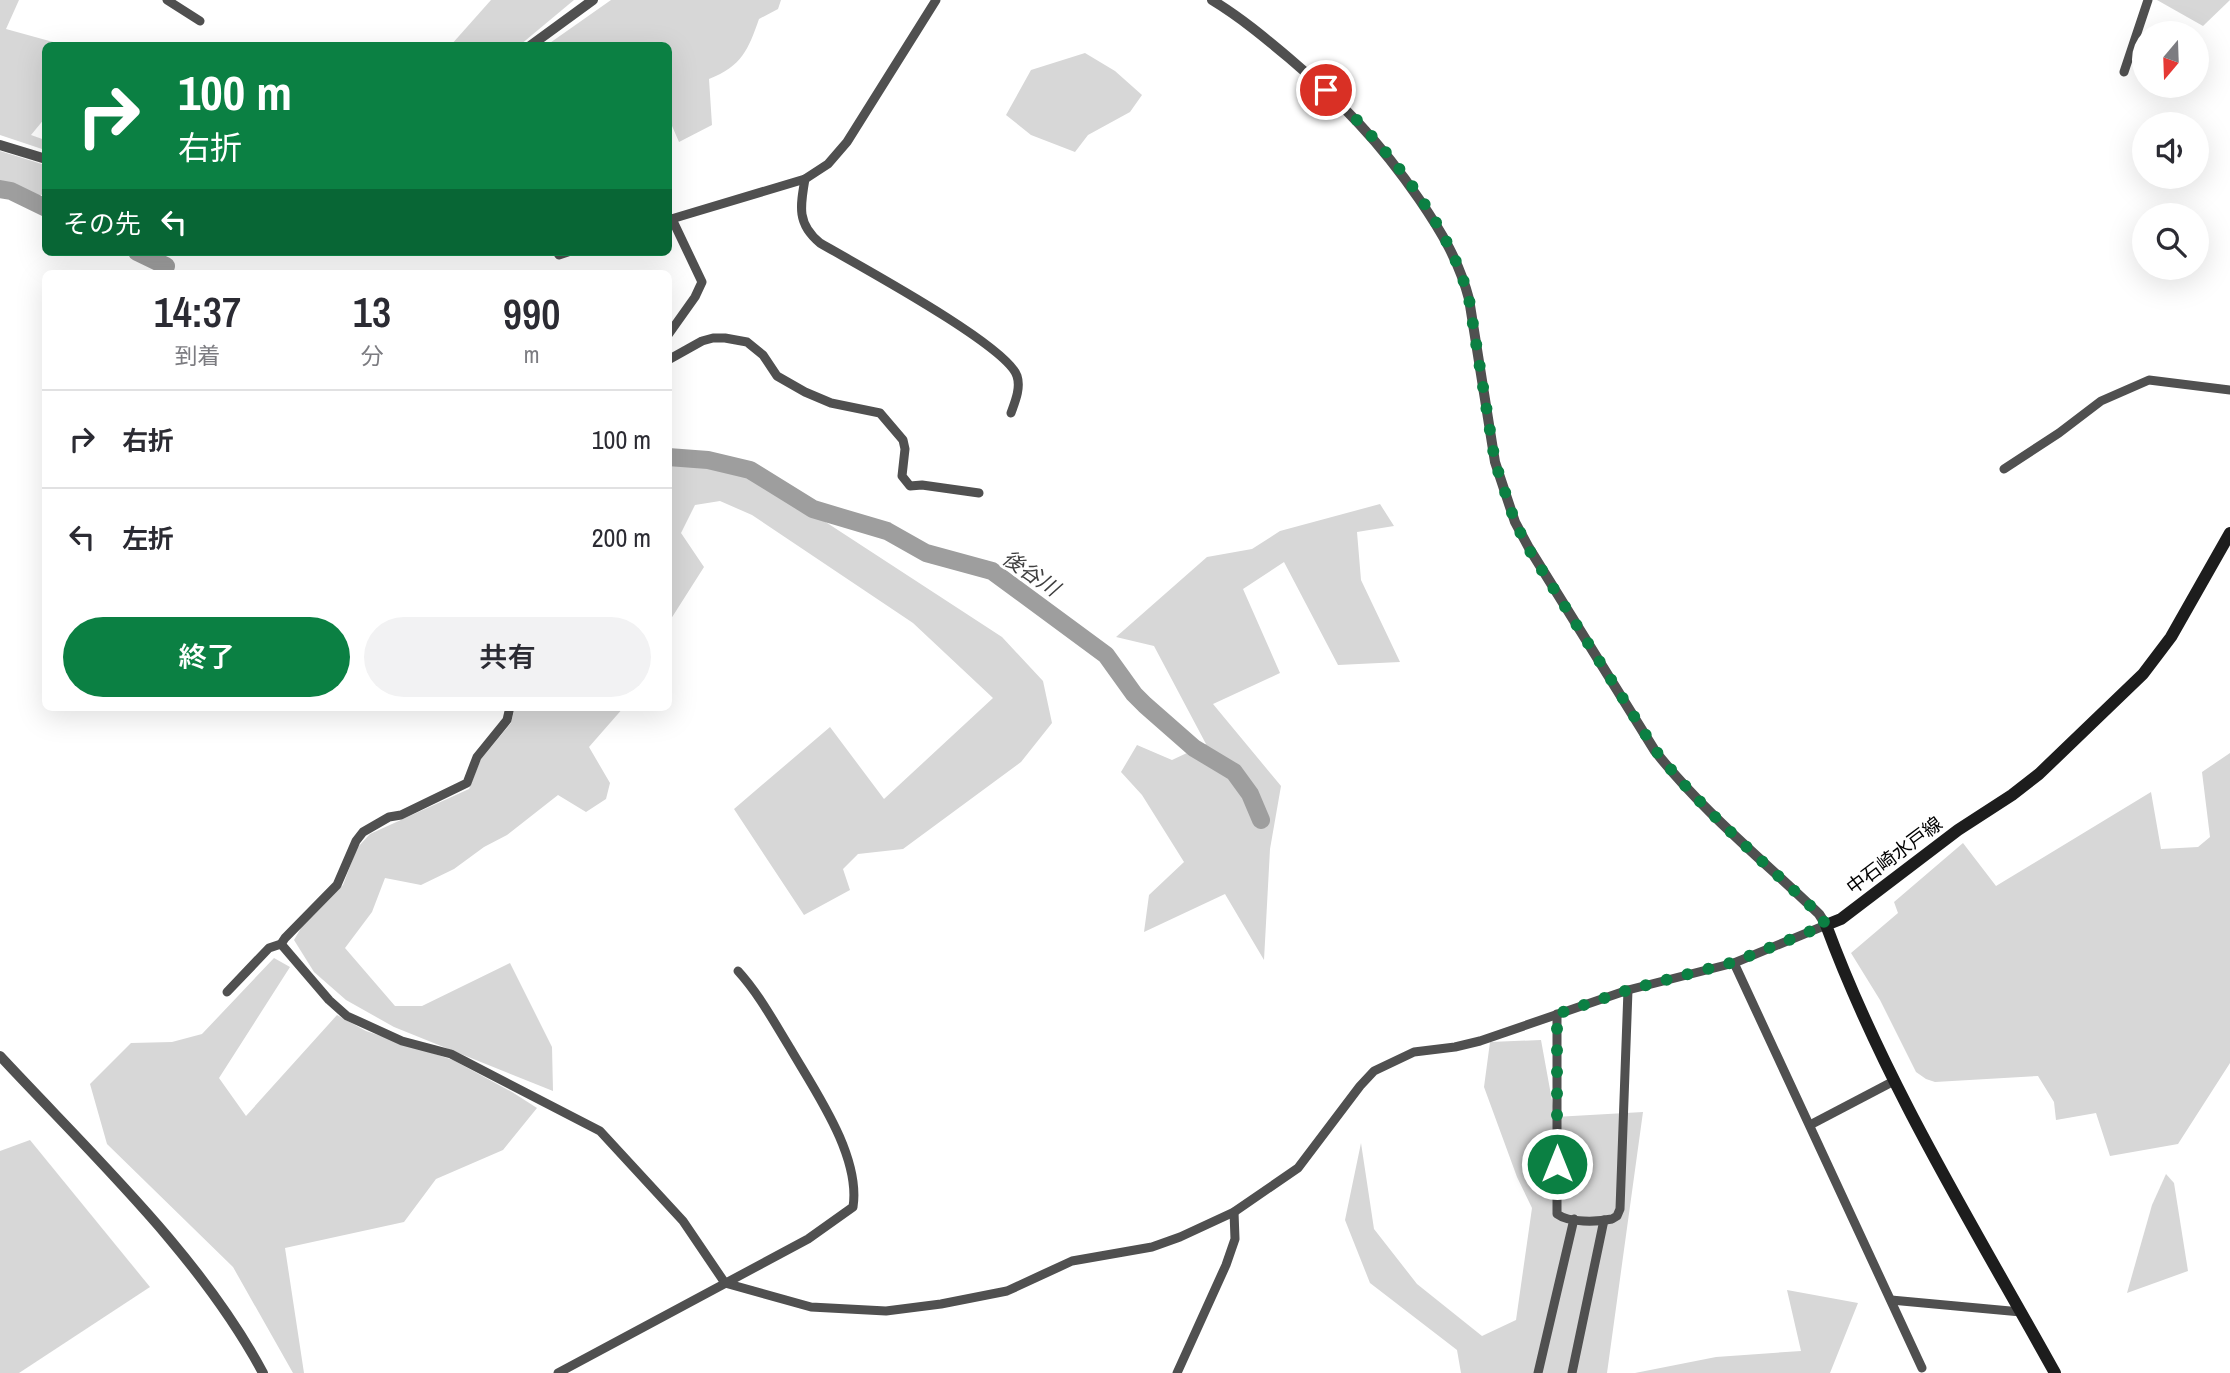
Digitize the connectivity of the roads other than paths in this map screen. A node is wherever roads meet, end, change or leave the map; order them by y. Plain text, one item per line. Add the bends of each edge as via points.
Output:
1 (167, 0) edge
2 (593, 0) edge
3 (936, 0) edge
4 (1212, 0) edge
5 (2148, 0) edge
6 (201, 21) dead end
7 (535, 42) edge
8 (2124, 72) dead end
9 (0, 145) edge
10 (42, 158) edge
11 (805, 179) junction
12 (672, 218) edge
13 (672, 223) edge
14 (672, 329) edge
15 (672, 357) edge
16 (2230, 390) edge
17 (1010, 413) dead end
18 (2004, 469) dead end
19 (979, 493) dead end
20 (2230, 533) edge
21 (509, 711) edge
22 (1826, 925) junction
23 (281, 944) junction
24 (1734, 962) junction
25 (738, 971) dead end
26 (1628, 990) junction
27 (227, 992) dead end
28 (1557, 1014) junction
29 (0, 1056) edge
30 (1894, 1081) junction
31 (1811, 1125) junction
32 (1234, 1212) junction
33 (1574, 1219) junction
34 (1604, 1220) junction
35 (725, 1283) junction
36 (1891, 1300) junction
37 (2021, 1312) junction
38 (1922, 1368) dead end
39 (263, 1373) edge
40 (558, 1373) edge
41 (1177, 1373) edge
42 (1538, 1373) edge
43 (1572, 1373) edge
44 (2055, 1373) edge

1 - 6 street
2 - 7 street
3 - 11 street via 847,142 828,164
4 - 22 street via 1262,36 1349,111 1396,165 1438,227 1469,299 1495,462 1528,548 1662,760
5 - 8 street
9 - 10 street
11 - 12 street
11 - 17 street via 802,210 808,233 918,299 1000,356 1017,376 1018,395
13 - 14 street via 702,282
15 - 19 street via 713,338 747,342 777,376 805,392 831,403 880,413 903,440 902,476 910,486
16 - 18 street via 2149,380 2101,401
20 - 22 main road, 中石崎水戸線 via 2171,637 2143,674 2039,774 1841,919
21 - 23 street via 477,757 467,783 363,832 337,885
22 - 24 street
22 - 30 main road via 1850,990
23 - 27 street via 269,948
23 - 35 street via 338,1008 360,1024 451,1054 600,1131 683,1221
24 - 26 street
24 - 31 street
25 - 35 street via 754,988 821,1101 845,1152 858,1208
26 - 28 street
26 - 34 street via 1619,1209 1617,1216
28 - 32 street via 1480,1041 1415,1052 1374,1071 1298,1168
28 - 33 street via 1557,1214
29 - 39 street via 180,1253 230,1318
30 - 31 street
30 - 37 main road
31 - 36 street
32 - 35 street via 1152,1247 1072,1261 1007,1292 941,1304 886,1311 811,1307
32 - 41 street via 1235,1238 1226,1265
33 - 34 street
33 - 42 street
34 - 43 street
35 - 40 street
36 - 37 street
36 - 38 street
37 - 44 main road

